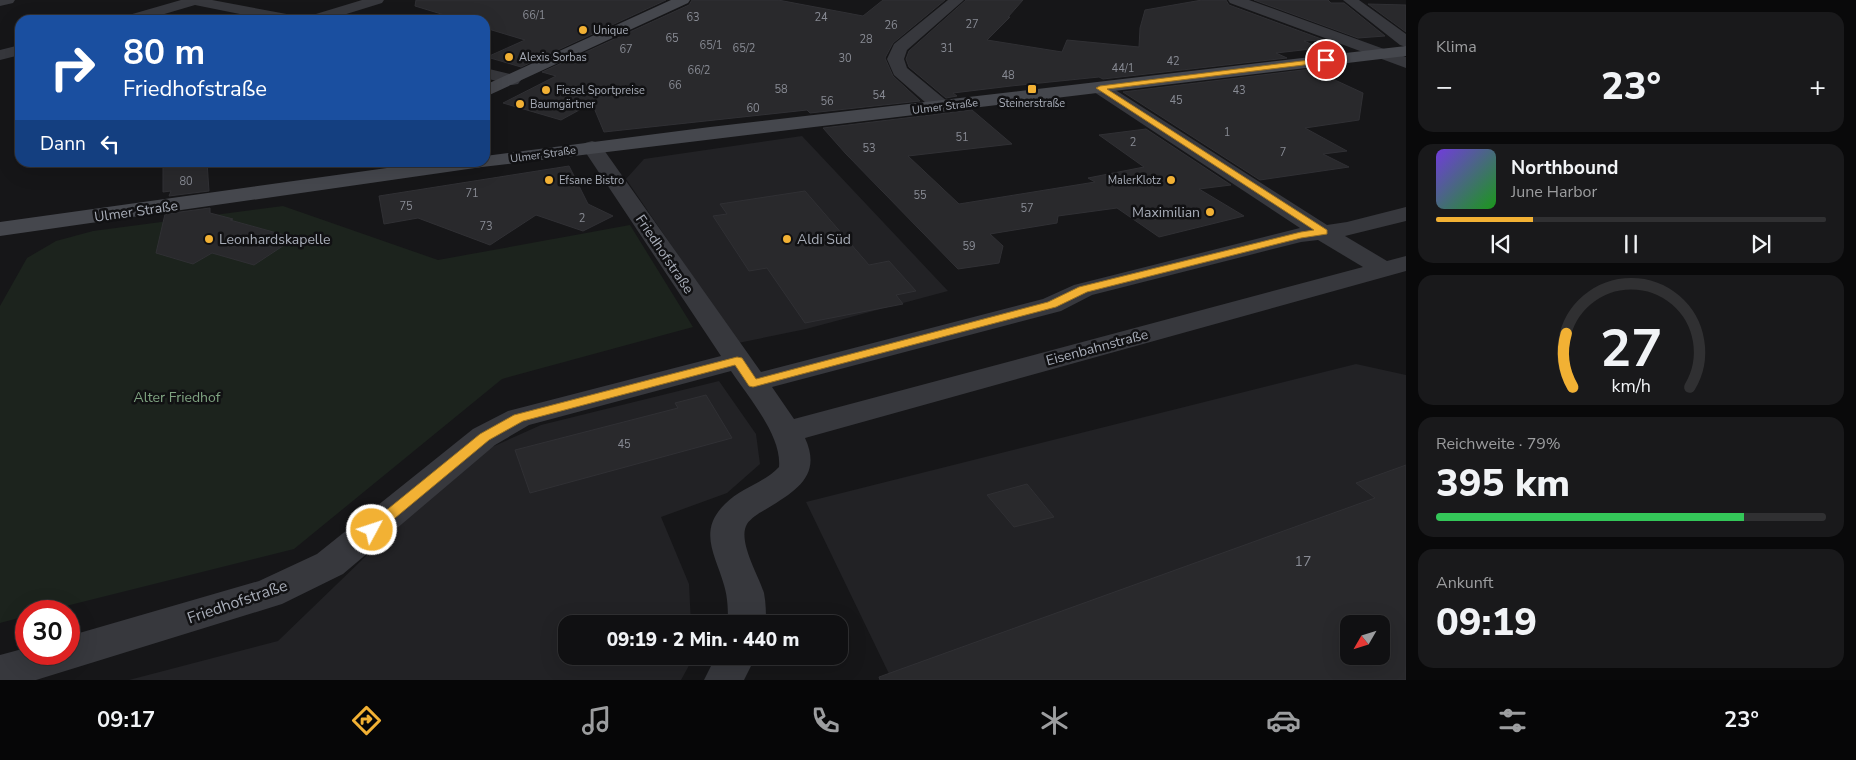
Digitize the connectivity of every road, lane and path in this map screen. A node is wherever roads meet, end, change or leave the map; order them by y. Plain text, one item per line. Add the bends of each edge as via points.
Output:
1 (8, 0) edge
2 (192, 0) edge
3 (377, 0) edge
4 (684, 0) edge
5 (957, 0) edge
6 (1235, 0) edge
7 (1350, 0) edge
8 (0, 2) edge
9 (143, 15) edge
10 (267, 15) edge
11 (328, 15) edge
12 (1406, 42) edge
13 (15, 51) edge
14 (1406, 51) edge
15 (1382, 54) junction
16 (0, 55) edge
17 (1406, 63) edge
18 (490, 74) edge
19 (512, 80) junction
20 (1100, 88) junction
21 (490, 90) edge
22 (941, 106) junction
23 (592, 148) junction
24 (490, 161) edge
25 (418, 167) edge
26 (369, 171) edge
27 (1406, 214) edge
28 (1323, 232) junction
29 (2, 233) edge
30 (1395, 266) edge
31 (745, 372) junction
32 (787, 432) junction
33 (747, 615) edge
34 (80, 649) edge
35 (29, 665) edge
36 (732, 665) edge
37 (0, 674) edge
38 (724, 680) edge

1 - 8 street
2 - 9 street
2 - 10 street
3 - 11 street
4 - 19 main road
5 - 22 street via 900,47 895,58 900,71
6 - 15 street
7 - 12 street
13 - 16 street
14 - 15 main road, Ulmer Straße
15 - 17 street
15 - 20 main road, Ulmer Straße
18 - 19 street
19 - 21 main road
20 - 22 main road, Ulmer Straße
20 - 28 street
22 - 23 main road, Ulmer Straße
23 - 24 main road, Ulmer Straße
23 - 31 street, Friedhofstraße
25 - 26 main road, Ulmer Straße
26 - 29 main road, Ulmer Straße
27 - 28 street
28 - 30 street
28 - 31 street via 1083,290 1052,305
30 - 32 street, Eisenbahnstraße
31 - 32 street, Friedhofstraße
31 - 34 street, Friedhofstraße via 519,418 484,437 330,564 269,593
32 - 33 street, Friedhofstraße via 797,458 792,476 741,508 730,521 727,542 746,594
35 - 37 street, Friedhofstraße
36 - 38 street

